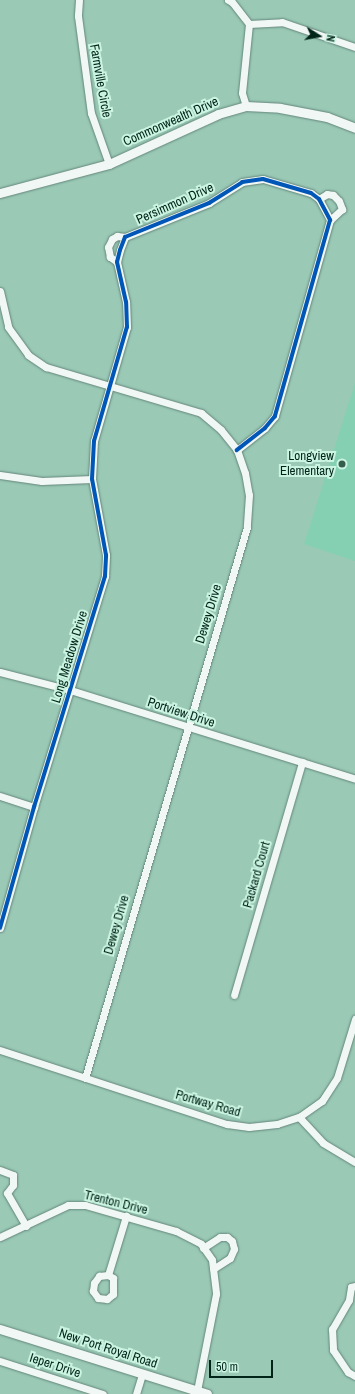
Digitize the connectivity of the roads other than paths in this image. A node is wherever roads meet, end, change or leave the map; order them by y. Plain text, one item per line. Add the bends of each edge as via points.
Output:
1 (79, 0) edge
2 (228, 0) edge
3 (249, 24) junction
4 (355, 47) edge
5 (246, 106) junction
6 (355, 128) edge
7 (109, 164) junction
8 (0, 193) edge
9 (319, 198) junction
10 (330, 220) junction
11 (126, 237) junction
12 (117, 262) junction
13 (0, 291) edge
14 (110, 387) junction
15 (237, 450) junction
16 (0, 475) edge
17 (92, 479) junction
18 (0, 672) edge
19 (70, 690) junction
20 (187, 728) junction
21 (302, 762) junction
22 (355, 779) edge
23 (0, 796) edge
24 (34, 807) junction
25 (0, 925) edge
26 (234, 995) dead end
27 (355, 1019) edge
28 (0, 1050) edge
29 (85, 1078) junction
30 (299, 1117) junction
31 (355, 1162) edge
32 (0, 1170) edge
33 (3, 1192) edge
34 (126, 1216) junction
35 (26, 1226) junction
36 (0, 1237) edge
37 (203, 1248) junction
38 (213, 1269) junction
39 (108, 1275) dead end
40 (355, 1286) edge
41 (352, 1301) edge
42 (0, 1329) edge
43 (0, 1361) edge
44 (142, 1374) junction
45 (355, 1376) edge
46 (197, 1391) junction
47 (103, 1394) edge
48 (136, 1394) edge
49 (207, 1394) edge

1 - 7 street, Farmville Circle via 78,16 91,113
2 - 3 street
3 - 4 street via 282,22
3 - 5 street via 242,93
5 - 6 street, Commonwealth Drive via 280,108 327,117
5 - 7 street, Commonwealth Drive via 218,114
7 - 8 street, Commonwealth Drive
9 - 10 street
9 - 10 street, Persimmon Drive via 327,194 333,195 339,201 342,209
9 - 11 street, Persimmon Drive via 311,193 263,179 242,182 209,203
10 - 15 street, Persimmon Drive via 275,416 265,428
11 - 12 street, Persimmon Drive
11 - 12 street, Persimmon Drive via 112,239 108,247 110,257
12 - 14 street, Persimmon Drive via 126,302 127,327
13 - 14 street, Dewey Drive via 8,327 28,355 46,367
14 - 15 street, Dewey Drive via 201,413 221,430
14 - 17 street, Long Meadow Drive via 94,441
15 - 20 street, Dewey Drive via 249,495 247,527
16 - 17 street via 42,481
17 - 19 street, Long Meadow Drive via 106,555 105,576
18 - 19 street, Portview Drive
19 - 20 street, Portview Drive
19 - 24 street, Long Meadow Drive
20 - 21 street, Portview Drive
20 - 29 street, Dewey Drive
21 - 22 street, Portview Drive
21 - 26 street, Packard Court
23 - 24 street
24 - 25 street, Long Meadow Drive
27 - 30 street, Portway Road via 337,1078 322,1101
28 - 29 street, Portway Road
29 - 30 street, Portway Road via 227,1124 249,1127 277,1124
30 - 31 street via 323,1143
32 - 33 street via 13,1175 13,1185
33 - 35 street
34 - 35 street, Trenton Drive via 85,1205 68,1205
34 - 37 street, Trenton Drive via 176,1231
34 - 39 street
35 - 36 street, Trenton Drive
37 - 38 street, Trenton Drive via 212,1260
37 - 38 street via 220,1237 227,1237 232,1241 234,1249 230,1258
38 - 46 street, Trenton Drive via 216,1294
40 - 41 street via 351,1287
41 - 45 street via 332,1329 333,1350 348,1372
42 - 44 street, New Port Royal Road
43 - 47 street, Ieper Drive
44 - 46 street, New Port Royal Road
44 - 48 street
46 - 49 street, New Port Royal Road

